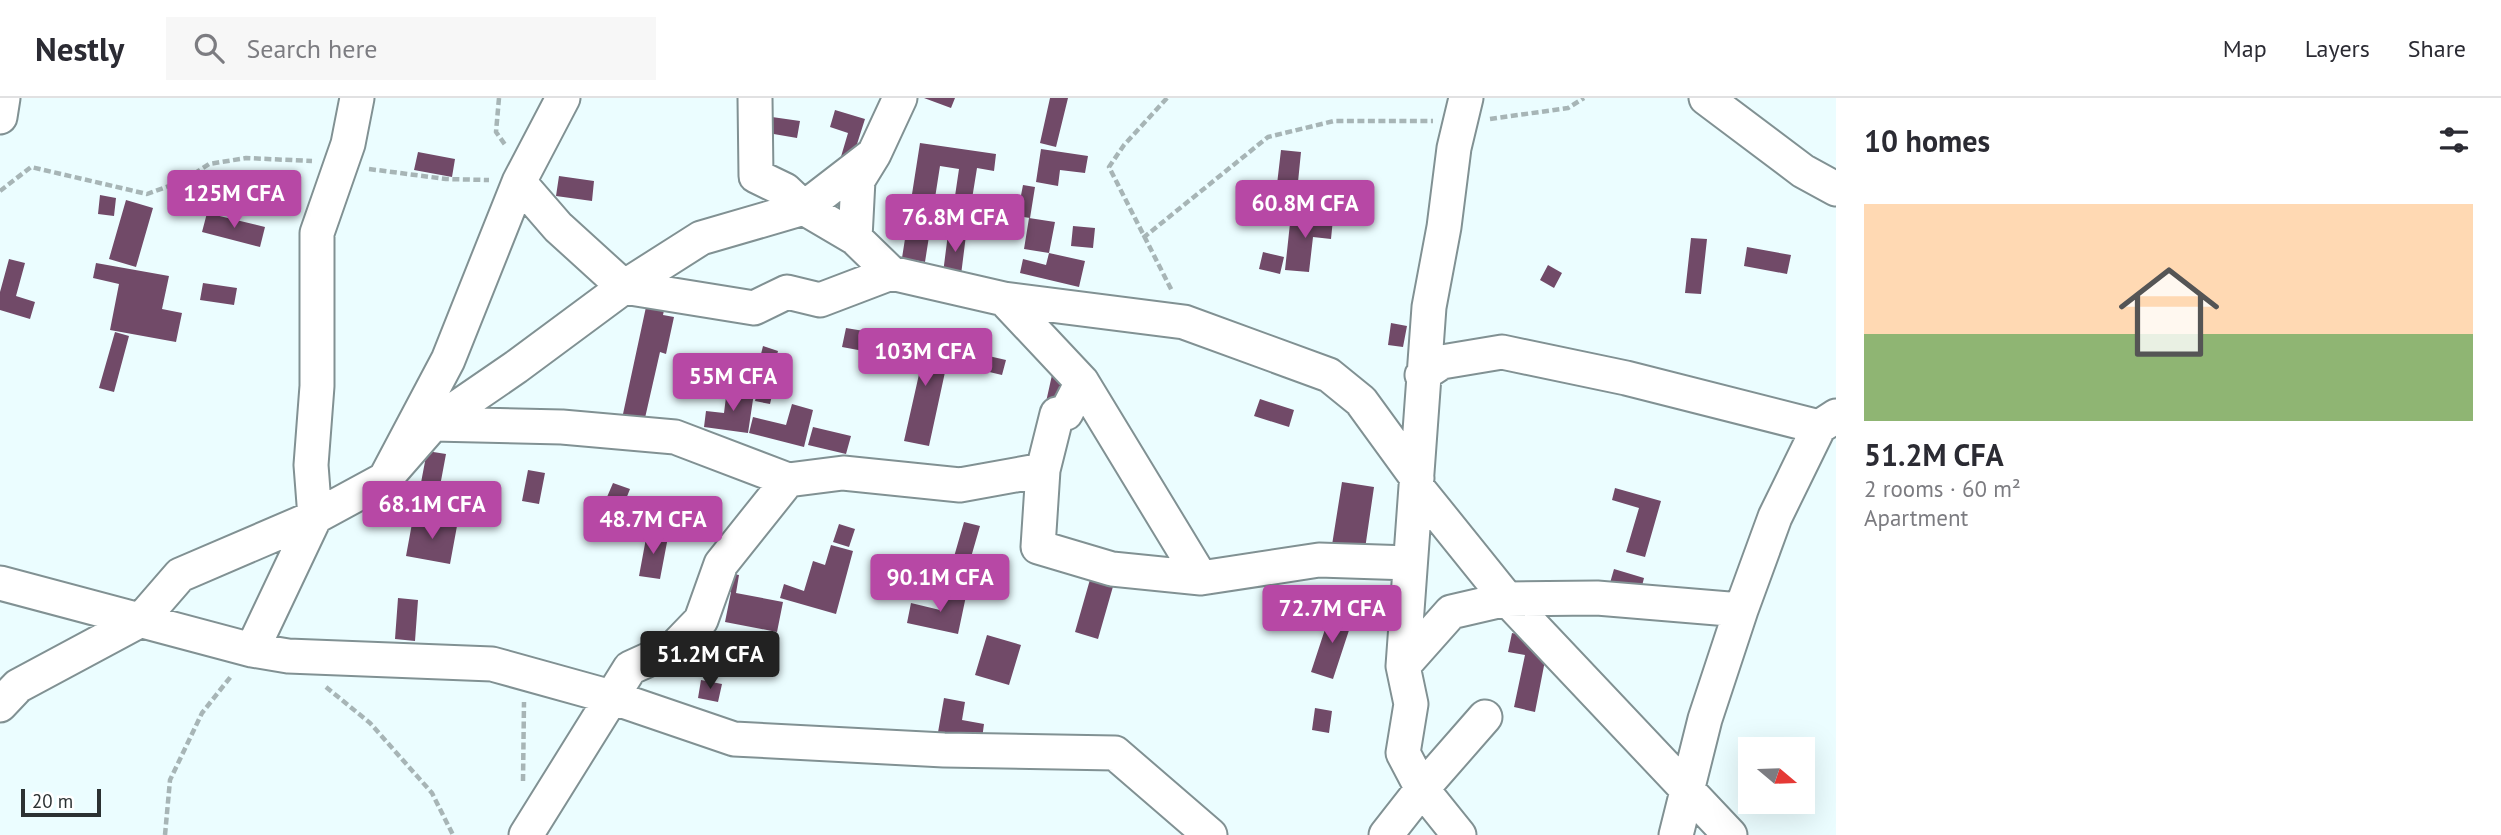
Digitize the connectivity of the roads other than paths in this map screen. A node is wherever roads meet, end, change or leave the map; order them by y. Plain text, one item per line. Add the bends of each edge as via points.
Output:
1 (3, 98) edge
2 (357, 98) edge
3 (563, 98) edge
4 (755, 98) edge
5 (900, 98) edge
6 (1706, 98) edge
7 (1463, 110) edge
8 (0, 117) edge
9 (874, 154) junction
10 (519, 182) junction
11 (1836, 189) edge
12 (804, 208) junction
13 (855, 238) junction
14 (891, 273) junction
15 (624, 287) junction
16 (1004, 299) junction
17 (1075, 309) junction
18 (1073, 372) junction
19 (1422, 375) junction
20 (1827, 422) edge
21 (433, 424) junction
22 (1043, 470) junction
23 (385, 480) junction
24 (788, 480) junction
25 (1416, 482) junction
26 (316, 517) junction
27 (1410, 563) junction
28 (1201, 578) junction
29 (0, 583) edge
30 (1507, 599) junction
31 (1741, 610) junction
32 (141, 620) junction
33 (252, 650) junction
34 (1403, 666) junction
35 (611, 697) junction
36 (0, 705) edge
37 (1485, 717) dead end
38 (1403, 753) junction
39 (1688, 787) junction
40 (1422, 789) junction
41 (1206, 833) edge
42 (526, 835) edge
43 (1385, 835) edge
44 (1459, 835) edge
45 (1676, 835) edge
46 (1730, 835) edge

1 - 8 street
2 - 26 street via 348,144 317,233 317,386 311,465
3 - 10 street
4 - 12 street via 756,176 785,190
5 - 9 street
6 - 11 street via 1804,172
7 - 19 street
9 - 12 street
9 - 13 street via 859,180
10 - 15 street via 558,227
10 - 23 street via 448,360
12 - 13 street
12 - 15 street via 701,238
13 - 14 street
14 - 15 street via 820,300 787,292 754,308
14 - 16 street
15 - 21 street
16 - 17 street
16 - 18 street
17 - 18 street via 1065,344
17 - 25 street via 1184,322 1329,375 1361,401
18 - 22 street via 1066,413 1057,414
18 - 28 street
19 - 20 street via 1442,362 1502,352
19 - 25 street
20 - 31 street via 1775,517
21 - 23 street
21 - 24 street via 562,427 675,437
22 - 24 street via 960,485 843,473
22 - 28 street via 1038,547 1112,569
23 - 26 street
24 - 35 street via 722,564 701,620 674,648 630,668
25 - 27 street
25 - 30 street
26 - 32 street via 180,575
26 - 33 street
27 - 28 street via 1319,561
27 - 34 street
29 - 32 street
30 - 31 street via 1597,598
30 - 34 street via 1451,612
30 - 39 street
31 - 39 street
32 - 33 street
32 - 36 street via 19,686
33 - 35 street via 288,656 492,663
34 - 38 street via 1411,704
35 - 41 street via 734,740 1115,753
35 - 42 street
37 - 40 street
38 - 40 street
38 - 43 street
39 - 45 street
39 - 46 street
40 - 43 street
40 - 44 street

